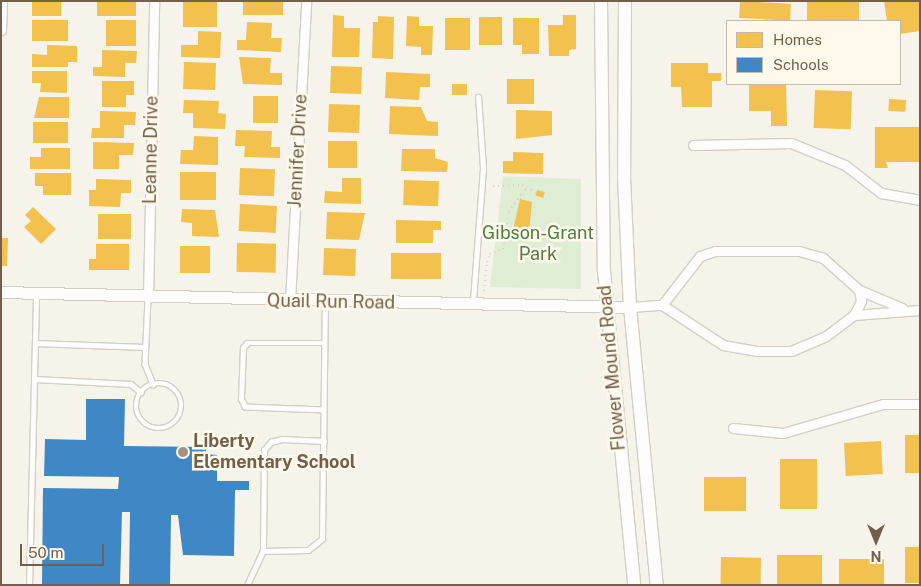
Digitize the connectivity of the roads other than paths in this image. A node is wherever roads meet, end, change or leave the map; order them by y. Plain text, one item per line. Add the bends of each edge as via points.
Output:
1 (2, 1) edge
2 (154, 1) edge
3 (306, 1) edge
4 (602, 1) edge
5 (625, 1) edge
6 (1, 30) edge
7 (478, 97) dead end
8 (693, 144) dead end
9 (920, 200) edge
10 (859, 290) junction
11 (1, 292) edge
12 (36, 293) junction
13 (148, 298) junction
14 (290, 301) junction
15 (325, 302) junction
16 (473, 305) junction
17 (662, 305) junction
18 (630, 307) junction
19 (606, 308) junction
20 (904, 308) junction
21 (920, 310) edge
22 (854, 315) junction
23 (35, 343) junction
24 (325, 343) junction
25 (145, 347) junction
26 (34, 379) junction
27 (153, 384) junction
28 (141, 392) junction
29 (920, 404) edge
30 (324, 410) junction
31 (732, 428) dead end
32 (324, 442) junction
33 (264, 551) junction
34 (29, 585) edge
35 (247, 585) edge
36 (634, 585) edge
37 (657, 585) edge

1 - 6 street
2 - 13 street, Leanne Drive
3 - 14 street, Jennifer Drive
4 - 19 main road, Flower Mound Road
5 - 18 main road, Flower Mound Road via 624,177
7 - 16 lane via 483,168 474,244
8 - 9 street via 791,143 845,165 882,193
10 - 17 street via 823,258 799,251 715,251 700,256
10 - 20 street
10 - 22 street via 861,300
11 - 12 street, Quail Run Road
12 - 13 street, Quail Run Road
12 - 23 lane
13 - 14 street, Quail Run Road
13 - 25 lane
14 - 15 street, Quail Run Road
15 - 16 street, Quail Run Road
15 - 24 lane
16 - 19 street, Quail Run Road
17 - 18 street, Quail Run Road
17 - 22 street via 722,346 757,351 791,351 826,336
18 - 19 street, Quail Run Road
18 - 37 main road, Flower Mound Road
19 - 36 main road, Flower Mound Road
20 - 21 street
20 - 22 street
23 - 25 lane
23 - 26 lane
24 - 30 lane
24 - 30 lane via 247,343 243,348 241,399 245,407
25 - 27 lane via 147,375
26 - 28 lane via 132,384
26 - 34 lane
27 - 28 lane
27 - 28 lane via 167,384 179,395 182,410 174,424 160,429 146,425 136,406
29 - 31 street via 883,404 783,433
30 - 32 lane
32 - 33 lane via 322,539 308,550
32 - 33 lane via 282,439 271,442 264,450
33 - 35 lane

